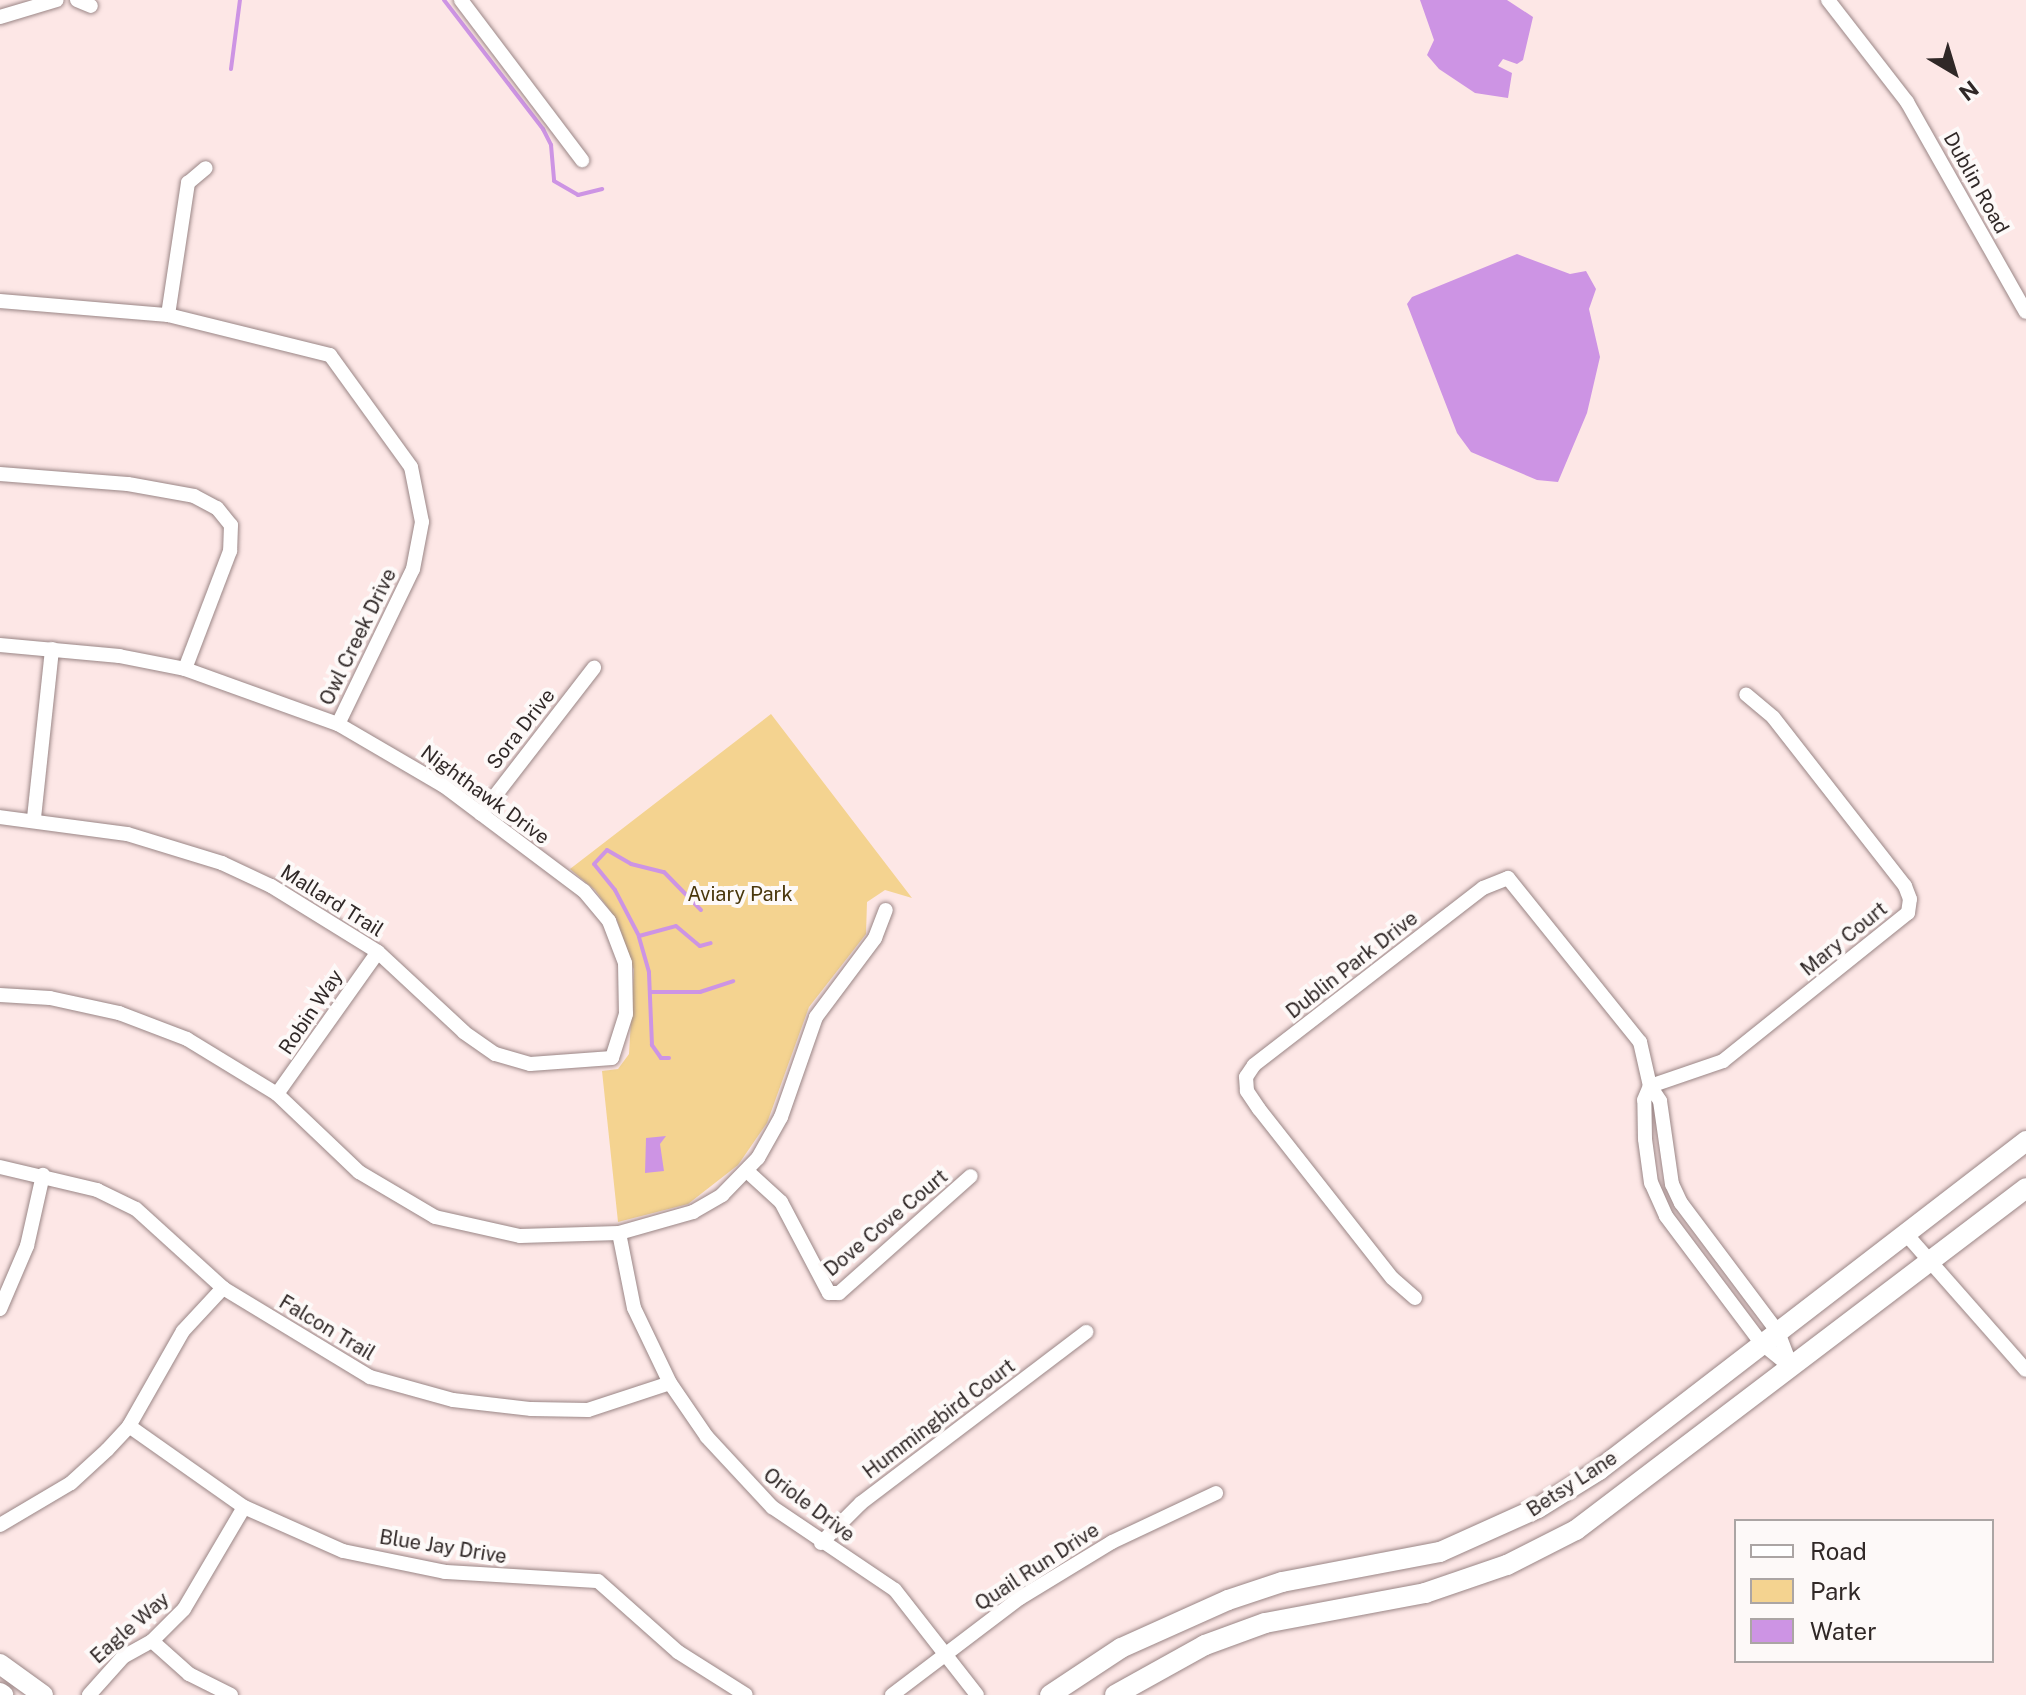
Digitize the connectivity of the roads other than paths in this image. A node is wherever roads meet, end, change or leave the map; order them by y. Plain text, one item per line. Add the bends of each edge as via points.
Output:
1 (57, 0) edge
2 (461, 0) edge
3 (1828, 0) edge
4 (0, 17) edge
5 (582, 160) dead end
6 (206, 168) dead end
7 (0, 301) edge
8 (2026, 312) edge
9 (168, 315) junction
10 (0, 474) edge
11 (0, 645) edge
12 (52, 649) junction
13 (594, 668) dead end
14 (185, 669) junction
15 (1746, 694) dead end
16 (338, 724) junction
17 (481, 814) junction
18 (0, 817) edge
19 (34, 818) junction
20 (886, 910) dead end
21 (378, 952) junction
22 (0, 995) edge
23 (612, 1058) joint
24 (1650, 1086) junction
25 (277, 1094) junction
26 (2026, 1141) edge
27 (0, 1167) edge
28 (747, 1171) junction
29 (43, 1175) junction
30 (971, 1176) dead end
31 (2026, 1188) edge
32 (1676, 1191) junction
33 (1657, 1197) junction
34 (619, 1233) junction
35 (1906, 1234) junction
36 (1930, 1261) junction
37 (1733, 1273) junction
38 (1717, 1286) junction
39 (223, 1288) junction
40 (1415, 1298) dead end
41 (0, 1309) edge
42 (1086, 1332) dead end
43 (1770, 1338) junction
44 (1792, 1368) junction
45 (2026, 1370) edge
46 (670, 1383) junction
47 (129, 1426) junction
48 (1216, 1493) dead end
49 (244, 1507) junction
50 (0, 1525) edge
51 (821, 1543) junction
52 (152, 1641) junction
53 (948, 1652) junction
54 (0, 1664) edge
55 (43, 1695) edge
56 (89, 1695) edge
57 (231, 1695) edge
58 (746, 1695) edge
59 (892, 1695) edge
60 (977, 1695) edge
61 (1050, 1695) edge
62 (1115, 1695) edge

1 - 4 street
2 - 5 street
3 - 8 street, Dublin Road via 1907,102
6 - 9 street via 188,183
7 - 9 street
9 - 16 street, Owl Creek Drive via 330,355 411,467 422,522 413,569
10 - 14 street via 128,484 194,496 217,508 231,525 230,551
11 - 12 street, Nighthawk Drive
12 - 14 street, Nighthawk Drive
12 - 19 street
13 - 17 street, Sora Drive
14 - 16 street, Nighthawk Drive
15 - 24 street, Mary Court via 1773,717 1905,886 1908,913 1723,1061
16 - 17 street, Nighthawk Drive
17 - 23 street, Nighthawk Drive via 584,891 609,921 625,963 626,1014
18 - 19 street, Mallard Trail
19 - 21 street, Mallard Trail via 127,834 222,863 317,910
20 - 28 street via 875,938 816,1017 775,1130
21 - 23 street, Mallard Trail via 495,1054 530,1064
21 - 25 street, Robin Way
22 - 25 street via 50,998 119,1013 187,1039
24 - 32 street, Dublin Park Drive via 1660,1101
24 - 33 street, Dublin Park Drive via 1644,1100 1645,1139
24 - 40 street, Dublin Park Drive via 1640,1042 1508,878 1483,888 1254,1065 1246,1077 1247,1091 1259,1109 1392,1278
25 - 34 street via 359,1172 435,1217 520,1236
26 - 35 main road, Betsy Lane
27 - 29 street, Falcon Trail
28 - 30 street, Dove Cove Court via 781,1202 829,1293 839,1293
28 - 34 street via 722,1195 678,1220
29 - 39 street, Falcon Trail via 97,1190 136,1209
29 - 41 street via 27,1246
31 - 36 main road, Betsy Lane
32 - 33 street
32 - 37 street, Dublin Park Drive
33 - 38 street, Dublin Park Drive
34 - 46 street, Oriole Drive via 629,1295
35 - 36 street
35 - 43 main road, Betsy Lane
36 - 44 main road, Betsy Lane
36 - 45 street
37 - 38 street
37 - 43 street, Dublin Park Drive
38 - 43 street, Dublin Park Drive
39 - 46 street, Falcon Trail via 370,1377 453,1400 588,1410
39 - 47 street via 183,1331
42 - 51 street, Hummingbird Court via 861,1503
43 - 44 street, Dublin Park Drive
43 - 61 main road, Betsy Lane via 1599,1470 1495,1532 1440,1552 1282,1582 1228,1600 1121,1648
44 - 62 main road, Betsy Lane via 1640,1486 1576,1530 1507,1565 1425,1593 1265,1623 1205,1645
46 - 51 street, Oriole Drive via 740,1477
47 - 49 street, Blue Jay Drive
47 - 50 street via 71,1483
48 - 53 street, Quail Run Drive via 1112,1542 1020,1598
49 - 52 street, Eagle Way via 184,1609
49 - 58 street, Blue Jay Drive via 343,1551 445,1572 598,1581 701,1670
51 - 53 street, Oriole Drive via 895,1590
52 - 56 street, Eagle Way via 123,1657
52 - 57 street via 189,1674
53 - 59 street, Quail Run Drive
53 - 60 street, Oriole Drive
54 - 55 main road

